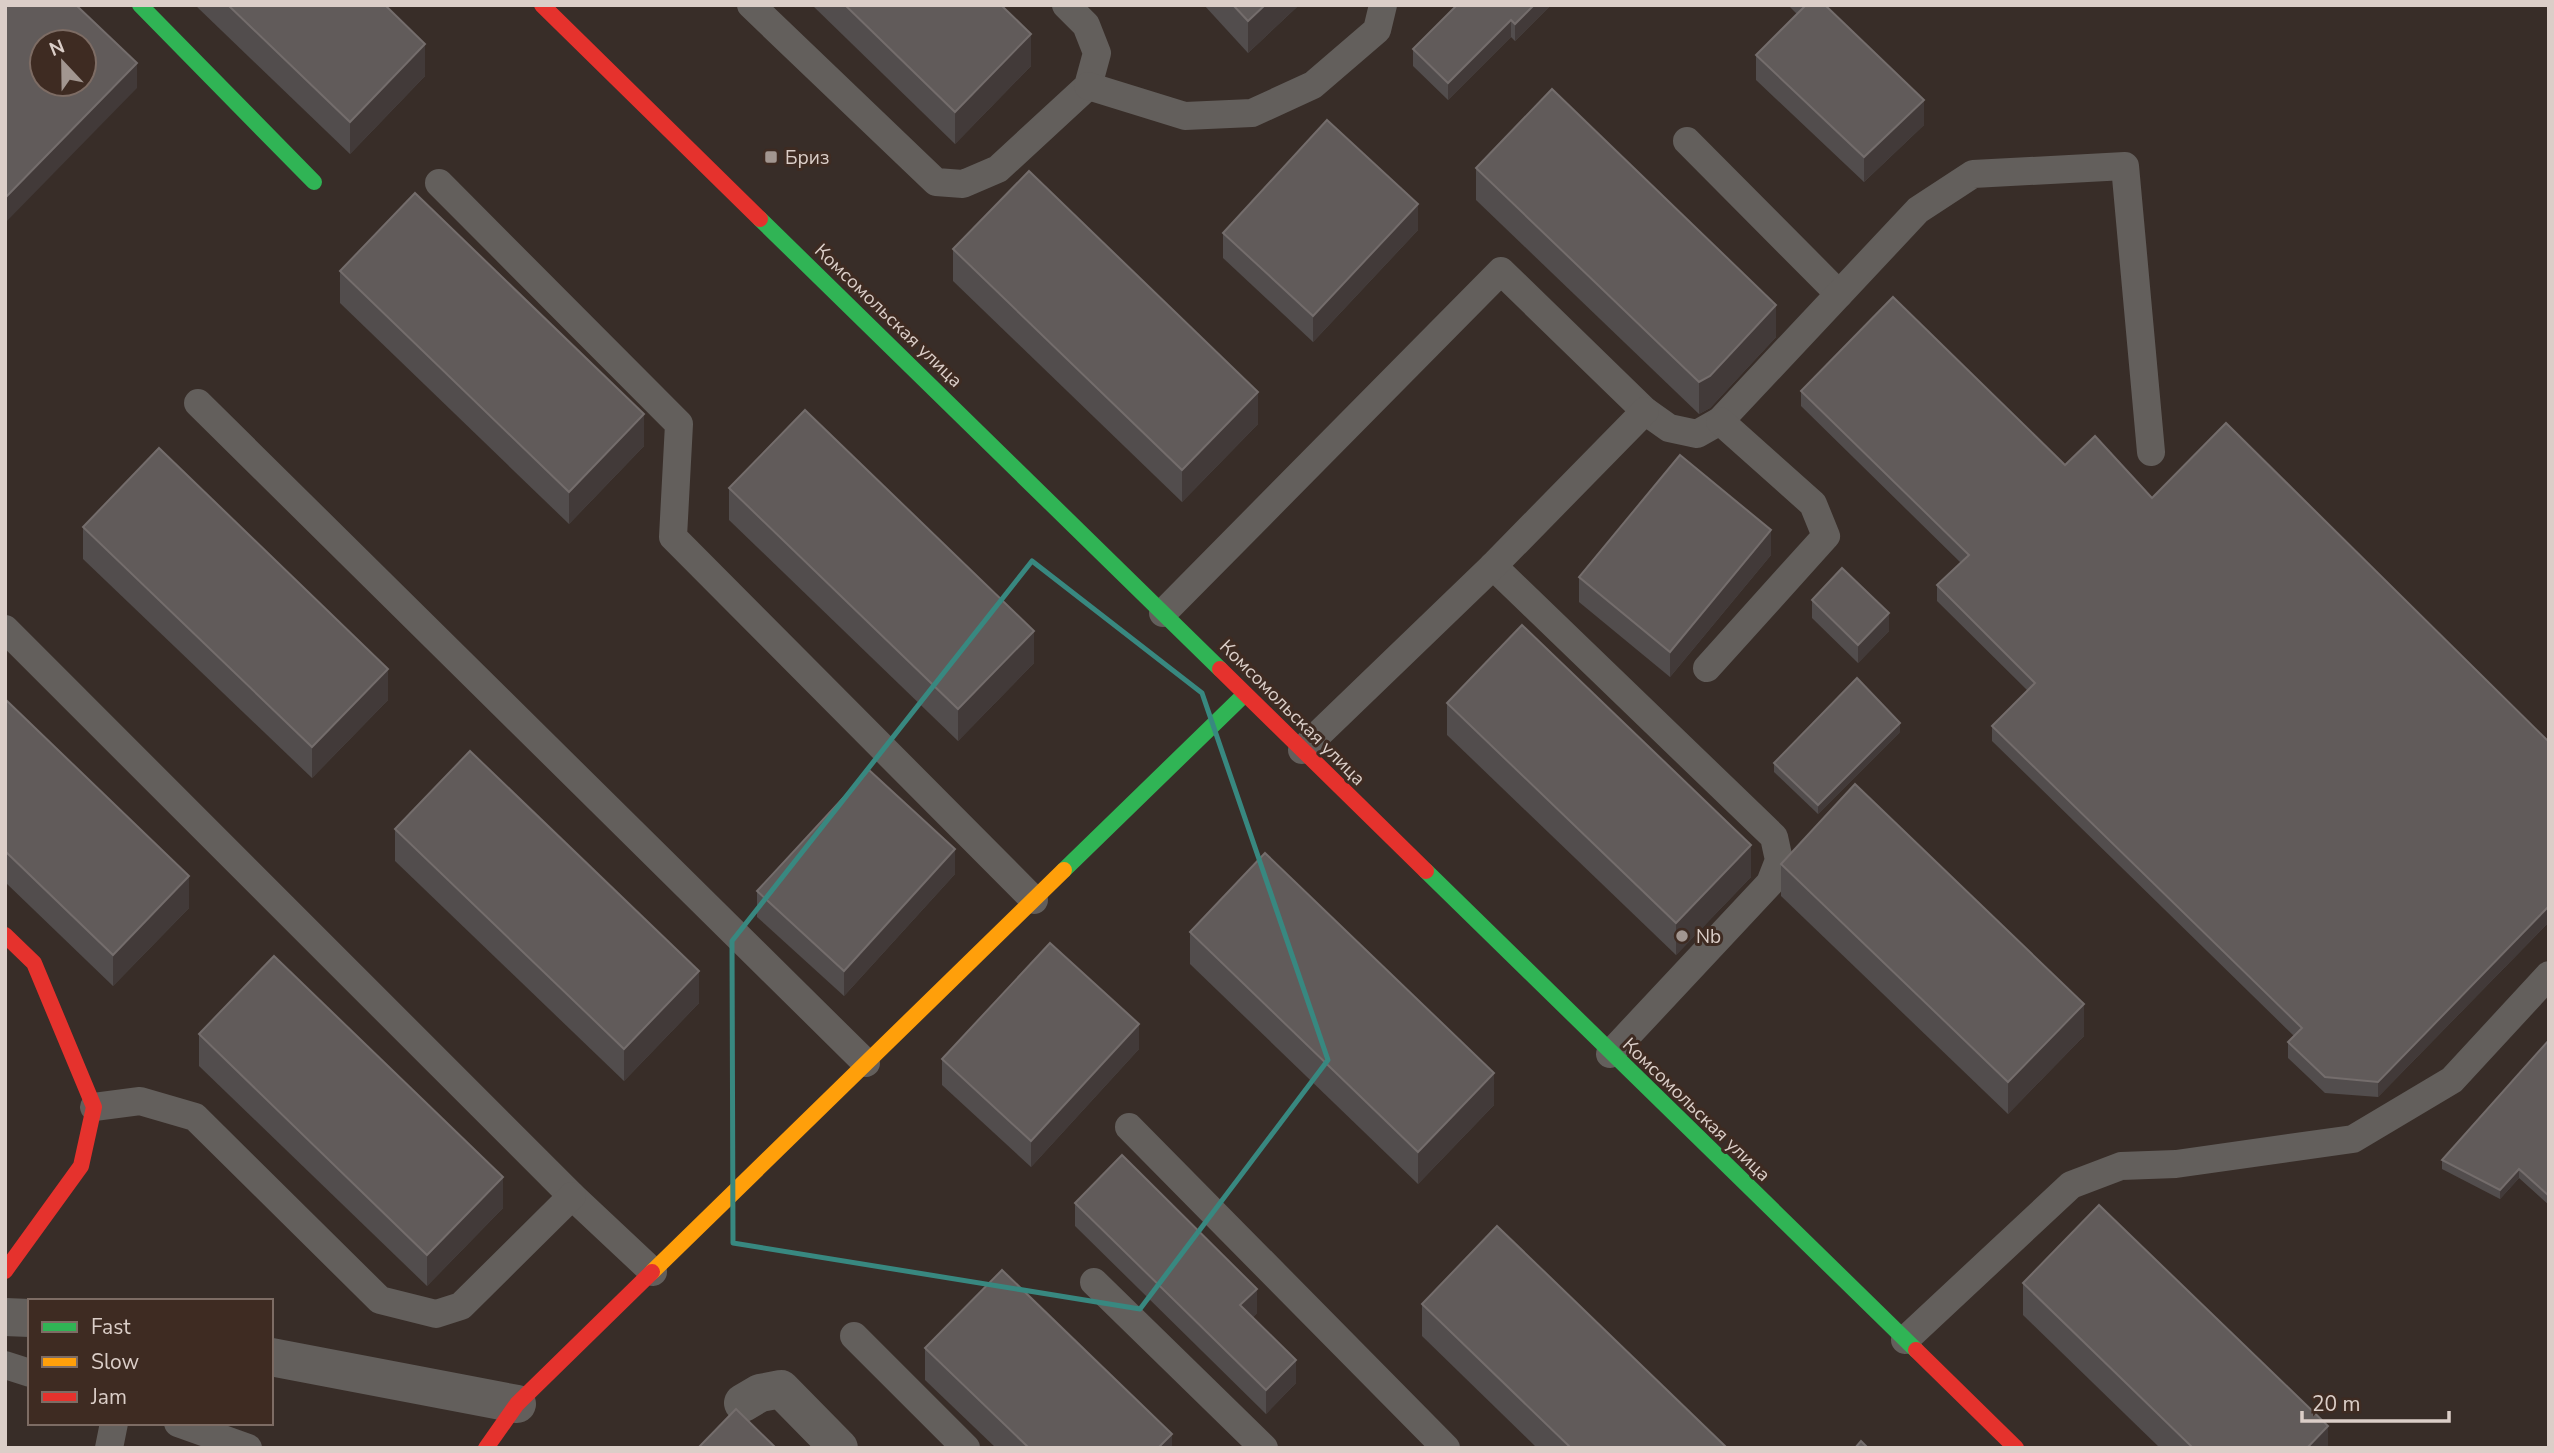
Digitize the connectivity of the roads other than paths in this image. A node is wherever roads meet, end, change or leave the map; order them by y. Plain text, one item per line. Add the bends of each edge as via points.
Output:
1 (140, 5) edge
2 (751, 5) edge
3 (1066, 5) edge
4 (1383, 5) edge
5 (547, 7) edge
6 (1088, 86) junction
7 (1687, 141) dead end
8 (313, 182) dead end
9 (439, 183) dead end
10 (1839, 295) junction
11 (198, 403) dead end
12 (1645, 411) junction
13 (1720, 421) junction
14 (2151, 452) dead end
15 (1493, 566) junction
16 (1163, 613) junction
17 (5, 629) edge
18 (1707, 668) dead end
19 (1245, 694) junction
20 (1302, 750) junction
21 (1034, 900) junction
22 (5, 935) edge
23 (2549, 975) edge
24 (1610, 1054) junction
25 (866, 1063) junction
26 (94, 1107) junction
27 (1129, 1127) dead end
28 (572, 1196) junction
29 (5, 1271) edge
30 (653, 1272) junction
31 (1094, 1282) dead end
32 (5, 1317) edge
33 (28, 1318) edge
34 (854, 1336) dead end
35 (1905, 1340) junction
36 (273, 1357) edge
37 (5, 1365) edge
38 (28, 1372) edge
39 (743, 1403) dead end
40 (517, 1404) junction
41 (114, 1425) edge
42 (184, 1425) edge
43 (1247, 1442) edge
44 (110, 1448) edge
45 (248, 1448) edge
46 (486, 1448) edge
47 (839, 1448) edge
48 (966, 1448) edge
49 (1446, 1448) edge
50 (2016, 1448) edge

1 - 8 main road
2 - 6 lane via 936,182 963,184 998,169
3 - 6 lane via 1086,25 1097,53
4 - 6 lane via 1377,30 1313,85 1252,113 1185,116
5 - 16 main road, Комсомольская улица
7 - 10 lane
9 - 21 lane via 679,424 673,537
10 - 13 lane
10 - 14 lane via 1919,210 1973,174 2125,166
11 - 25 lane
12 - 13 lane via 1669,428 1696,434
12 - 15 lane
12 - 16 lane via 1500,271
13 - 18 lane via 1813,504 1826,537
15 - 20 lane
15 - 24 lane via 1774,837 1779,860 1770,883
16 - 19 main road, Комсомольская улица
17 - 28 lane
19 - 20 main road, Комсомольская улица
19 - 21 main road
20 - 24 main road, Комсомольская улица
21 - 25 main road
22 - 26 main road via 34,963
23 - 35 lane via 2452,1080 2353,1139 2176,1164 2121,1166 2071,1185
24 - 35 main road, Комсомольская улица
25 - 30 main road
26 - 28 lane via 140,1101 195,1117 380,1300 436,1314 461,1306
26 - 29 main road via 81,1166
27 - 49 lane
28 - 30 lane
30 - 40 main road
31 - 43 lane
32 - 33 street
34 - 48 lane
35 - 50 main road, Комсомольская улица
36 - 40 street
37 - 38 lane
39 - 47 street via 780,1389
40 - 46 main road
41 - 44 lane
42 - 45 lane

